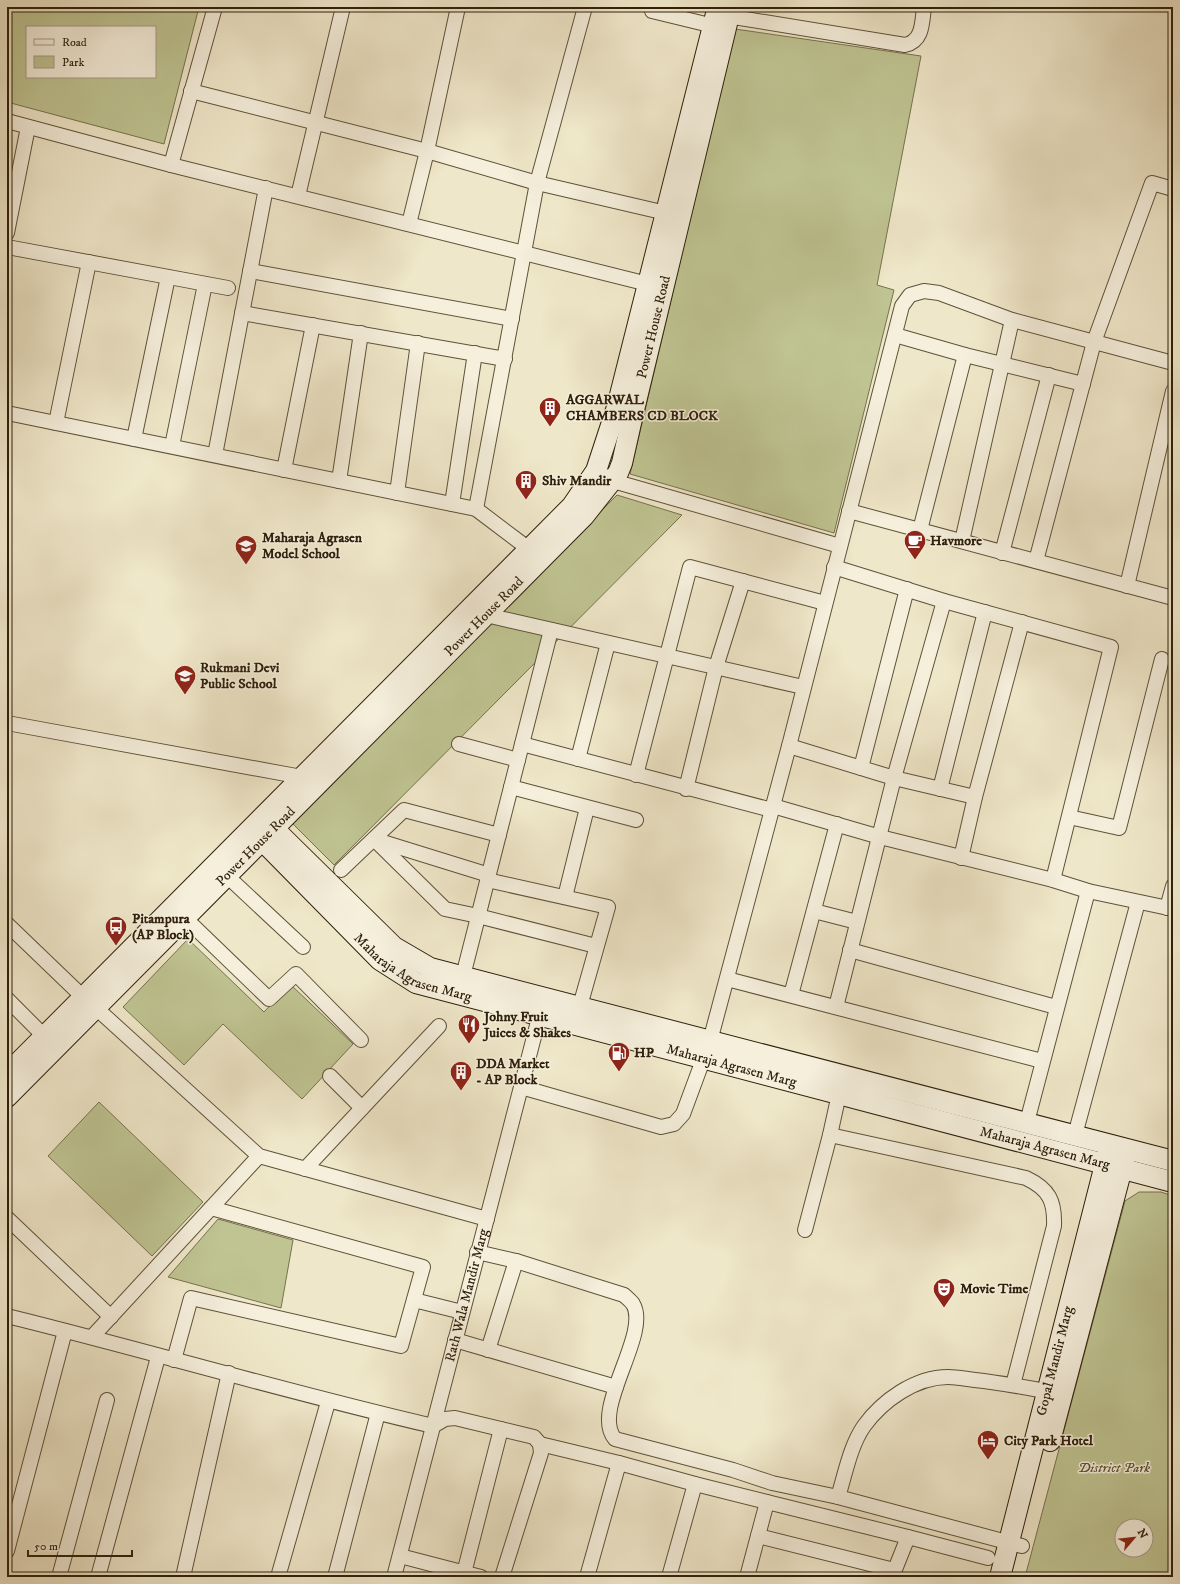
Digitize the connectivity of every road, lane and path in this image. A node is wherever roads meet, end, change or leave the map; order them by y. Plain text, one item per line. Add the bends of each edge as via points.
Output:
1 (215, 7) edge
2 (344, 7) edge
3 (458, 7) edge
4 (585, 7) edge
5 (924, 7) edge
6 (652, 11) dead end
7 (722, 17) edge
8 (191, 91) junction
9 (7, 121) edge
10 (316, 123) junction
11 (28, 127) junction
12 (427, 151) junction
13 (170, 164) junction
14 (537, 183) junction
15 (266, 188) junction
16 (1173, 189) edge
17 (298, 196) junction
18 (666, 213) junction
19 (409, 224) junction
20 (7, 232) edge
21 (7, 247) edge
22 (524, 253) junction
23 (89, 262) junction
24 (250, 271) junction
25 (168, 277) junction
26 (204, 284) junction
27 (656, 286) junction
28 (228, 288) dead end
29 (242, 313) junction
30 (512, 319) junction
31 (1012, 320) junction
32 (313, 325) junction
33 (361, 333) junction
34 (895, 335) junction
35 (1094, 342) junction
36 (418, 344) junction
37 (475, 353) junction
38 (965, 355) junction
39 (504, 358) junction
40 (1173, 363) edge
41 (1002, 364) junction
42 (1049, 375) junction
43 (1083, 384) junction
44 (1173, 390) edge
45 (1171, 406) edge
46 (7, 412) edge
47 (56, 423) junction
48 (134, 439) junction
49 (172, 446) junction
50 (605, 446) junction
51 (624, 454) junction
52 (215, 455) junction
53 (284, 470) junction
54 (596, 471) junction
55 (339, 481) junction
56 (613, 481) junction
57 (397, 493) junction
58 (452, 504) junction
59 (476, 509) junction
60 (849, 511) junction
61 (920, 530) junction
62 (962, 541) junction
63 (840, 546) junction
64 (529, 549) junction
65 (1002, 553) junction
66 (1036, 561) junction
67 (834, 567) junction
68 (743, 581) junction
69 (1127, 586) junction
70 (907, 590) junction
71 (1173, 598) edge
72 (944, 601) junction
73 (825, 603) junction
74 (985, 612) junction
75 (486, 615) junction
76 (1022, 622) junction
77 (551, 630) junction
78 (608, 643) junction
79 (668, 656) junction
80 (1162, 660) dead end
81 (716, 667) junction
82 (803, 687) junction
83 (7, 723) edge
84 (459, 744) dead end
85 (522, 744) junction
86 (789, 746) junction
87 (578, 759) junction
88 (518, 760) junction
89 (861, 768) junction
90 (636, 775) junction
91 (894, 778) junction
92 (309, 782) junction
93 (511, 787) junction
94 (686, 789) junction
95 (940, 789) junction
96 (975, 797) junction
97 (587, 808) junction
98 (772, 808) junction
99 (1069, 817) junction
100 (636, 820) dead end
101 (837, 824) junction
102 (262, 829) junction
103 (499, 835) junction
104 (880, 837) junction
105 (374, 839) junction
106 (961, 858) junction
107 (341, 870) dead end
108 (227, 876) junction
109 (488, 877) junction
110 (1054, 880) junction
111 (1173, 886) edge
112 (1088, 891) junction
113 (565, 897) junction
114 (1138, 902) junction
115 (1170, 909) edge
116 (814, 911) junction
117 (478, 916) junction
118 (185, 918) junction
119 (857, 922) junction
120 (7, 924) edge
121 (596, 946) junction
122 (303, 947) dead end
123 (850, 950) junction
124 (463, 976) junction
125 (727, 979) junction
126 (791, 995) junction
127 (7, 999) edge
128 (89, 1002) junction
129 (542, 1005) junction
130 (580, 1006) junction
131 (836, 1007) junction
132 (1056, 1007) junction
133 (439, 1026) dead end
134 (44, 1036) junction
135 (361, 1040) dead end
136 (707, 1050) junction
137 (1042, 1061) junction
138 (7, 1074) edge
139 (330, 1076) dead end
140 (521, 1087) junction
141 (839, 1094) junction
142 (7, 1097) edge
143 (362, 1108) junction
144 (1027, 1122) junction
145 (830, 1135) junction
146 (1075, 1135) junction
147 (1119, 1147) junction
148 (259, 1156) junction
149 (1173, 1161) edge
150 (1114, 1166) junction
151 (306, 1169) junction
152 (1173, 1182) edge
153 (211, 1208) junction
154 (7, 1218) edge
155 (486, 1220) junction
156 (805, 1230) dead end
157 (477, 1252) junction
158 (516, 1261) junction
159 (414, 1300) junction
160 (462, 1312) junction
161 (7, 1316) edge
162 (111, 1317) junction
163 (65, 1331) junction
164 (92, 1337) junction
165 (455, 1340) junction
166 (488, 1350) junction
167 (158, 1357) junction
168 (174, 1360) junction
169 (228, 1373) junction
170 (1013, 1385) junction
171 (616, 1387) junction
172 (1055, 1393) junction
173 (106, 1400) dead end
174 (328, 1402) junction
175 (378, 1413) junction
176 (433, 1426) junction
177 (501, 1429) junction
178 (540, 1444) junction
179 (619, 1463) junction
180 (695, 1484) junction
181 (838, 1497) junction
182 (767, 1502) junction
183 (758, 1536) junction
184 (908, 1537) junction
185 (1016, 1544) junction
186 (7, 1551) edge
187 (400, 1556) junction
188 (988, 1558) dead end
189 (893, 1573) edge
190 (464, 1575) edge
191 (59, 1577) edge
192 (98, 1577) edge
193 (182, 1577) edge
194 (278, 1577) edge
195 (335, 1577) edge
196 (394, 1577) edge
197 (481, 1577) edge
198 (502, 1577) edge
199 (587, 1577) edge
200 (669, 1577) edge
201 (747, 1577) edge
202 (1000, 1577) edge
203 (1014, 1577) edge

1 - 8 street
2 - 10 street
3 - 12 street
4 - 14 street
5 - 7 street via 919,36 913,43 905,45
6 - 7 street
7 - 18 street, Power House Road
7 - 27 street, Power House Road
8 - 10 street
8 - 13 street
9 - 11 street
10 - 12 street
10 - 17 street
11 - 13 street
11 - 20 street
12 - 14 street
12 - 19 street
13 - 15 street
14 - 18 street
14 - 22 street
15 - 17 street
15 - 24 street
16 - 35 street via 1152,183
17 - 19 street
18 - 27 street, Power House Road
19 - 22 street
21 - 23 street
22 - 27 street
22 - 30 street
23 - 25 street
23 - 47 street
24 - 29 street
24 - 30 street
25 - 26 street
25 - 48 street
26 - 28 street
26 - 49 street
27 - 50 street, Power House Road
27 - 51 street, Power House Road
29 - 32 street
29 - 52 street
30 - 39 street
31 - 34 street via 939,293 924,291 910,295 902,306
31 - 35 street
31 - 41 street
32 - 33 street
32 - 53 street
33 - 36 street
33 - 55 street
34 - 38 street
34 - 60 street
35 - 40 street
35 - 43 street
36 - 37 street
36 - 57 street
37 - 39 street
37 - 58 street
38 - 41 street
38 - 61 street
39 - 59 street
41 - 42 street
41 - 62 street
42 - 43 street
42 - 65 street
43 - 66 street
44 - 45 street
45 - 69 street
46 - 47 street
47 - 48 street
48 - 49 street
49 - 52 street
50 - 51 street
50 - 54 street, Power House Road
51 - 56 street, Power House Road
52 - 53 street
53 - 55 street
54 - 56 street
54 - 64 street, Power House Road via 572,506
55 - 57 street
56 - 63 street
56 - 75 street, Power House Road via 584,516
57 - 58 street
58 - 59 street
59 - 64 street
60 - 61 street
60 - 63 street
61 - 62 street
62 - 65 street
63 - 67 street
64 - 92 street, Power House Road
65 - 66 street
66 - 69 street
67 - 70 street
67 - 73 street
68 - 73 street
68 - 79 street via 690,567
68 - 81 street
69 - 71 street
70 - 72 street
70 - 89 street
72 - 74 street
72 - 91 street
73 - 82 street
74 - 76 street
74 - 95 street
75 - 77 street
75 - 92 street, Power House Road
76 - 96 street
76 - 99 street via 1111,647
77 - 78 street
77 - 85 street
78 - 79 street
78 - 87 street
79 - 81 street
79 - 90 street
80 - 99 street via 1119,828
81 - 82 street
81 - 94 street
82 - 86 street
83 - 92 street
84 - 88 street
85 - 87 street
85 - 88 street
86 - 89 street
86 - 98 street
87 - 90 street
88 - 93 street
89 - 91 street
90 - 94 street
91 - 95 street
91 - 104 street
92 - 102 street, Power House Road
93 - 97 street
93 - 103 street
94 - 98 street
95 - 96 street
96 - 106 street
97 - 100 street
97 - 113 street
98 - 101 street
98 - 125 street
99 - 110 street
101 - 104 street
101 - 116 street
102 - 108 street, Power House Road
102 - 124 street, Maharaja Agrasen Marg via 394,947 430,968
102 - 128 street, Power House Road
102 - 129 street, Maharaja Agrasen Marg via 380,960 416,983
103 - 105 street via 404,810
103 - 109 street
104 - 106 street
104 - 119 street
105 - 107 street
105 - 109 street
105 - 117 street via 445,909
106 - 110 street
108 - 118 street, Power House Road
108 - 122 street
109 - 113 street
109 - 117 street
110 - 112 street
111 - 115 street
112 - 114 street
112 - 132 street
113 - 121 street via 608,907
114 - 115 street
114 - 146 street
116 - 119 street
116 - 126 street
117 - 121 street
117 - 124 street
118 - 128 street, Power House Road
118 - 135 street via 269,1000 296,974
119 - 123 street
120 - 128 street
121 - 130 street
123 - 131 street
123 - 132 street
124 - 129 street, Maharaja Agrasen Marg
125 - 126 street
125 - 136 street
126 - 131 street
127 - 134 street
128 - 134 street, Power House Road
128 - 142 street, Power House Road
128 - 148 street
129 - 130 street, Maharaja Agrasen Marg
129 - 136 street, Maharaja Agrasen Marg
129 - 140 street, Rath Wala Mandir Marg
130 - 136 street, Maharaja Agrasen Marg
131 - 137 street
132 - 137 street
133 - 143 street
134 - 138 street, Power House Road
136 - 140 street via 683,1114 674,1124 661,1127
136 - 141 street, Maharaja Agrasen Marg
136 - 144 street, Maharaja Agrasen Marg
137 - 144 street
139 - 143 street
140 - 155 street, Rath Wala Mandir Marg
141 - 145 street
141 - 150 street, Maharaja Agrasen Marg
143 - 151 street
144 - 146 street, Maharaja Agrasen Marg
145 - 156 street
145 - 170 street via 1026,1178 1038,1184 1049,1195 1054,1211 1054,1226
146 - 147 street, Maharaja Agrasen Marg
147 - 149 street, Maharaja Agrasen Marg
147 - 150 street, Gopal Mandir Marg
148 - 151 street
148 - 153 street
150 - 152 street, Maharaja Agrasen Marg
150 - 172 street, Gopal Mandir Marg
151 - 155 street
153 - 159 street via 423,1267
153 - 162 street
154 - 162 street
155 - 157 street, Rath Wala Mandir Marg
157 - 158 street
157 - 160 street, Rath Wala Mandir Marg
158 - 166 street
158 - 171 street via 624,1295 633,1304 637,1322
159 - 160 street
159 - 168 street via 401,1346 191,1298
160 - 165 street, Rath Wala Mandir Marg
161 - 163 street
162 - 164 street
163 - 164 street
163 - 186 street
164 - 167 street
165 - 166 street
165 - 176 street, Rath Wala Mandir Marg
166 - 171 street
167 - 168 street
167 - 192 street
168 - 169 street
169 - 174 street
169 - 193 street
170 - 172 street
170 - 181 street via 948,1377 913,1386 883,1404 864,1427 854,1446
171 - 181 street via 608,1424 615,1439 772,1483
172 - 185 street, Gopal Mandir Marg
173 - 191 street
174 - 175 street
174 - 194 street
175 - 176 street
175 - 195 street
176 - 177 street via 445,1419 455,1418
176 - 187 street, Rath Wala Mandir Marg
177 - 178 street via 534,1437
177 - 190 street
178 - 179 street
178 - 198 street via 541,1453
179 - 180 street
179 - 199 street
180 - 182 street
180 - 200 street
181 - 185 street
182 - 183 street
182 - 184 street
183 - 189 street
183 - 201 street
184 - 188 street
184 - 189 street
185 - 202 street, Gopal Mandir Marg
185 - 203 street, Gopal Mandir Marg
187 - 190 street
187 - 196 street, Rath Wala Mandir Marg
190 - 197 street

